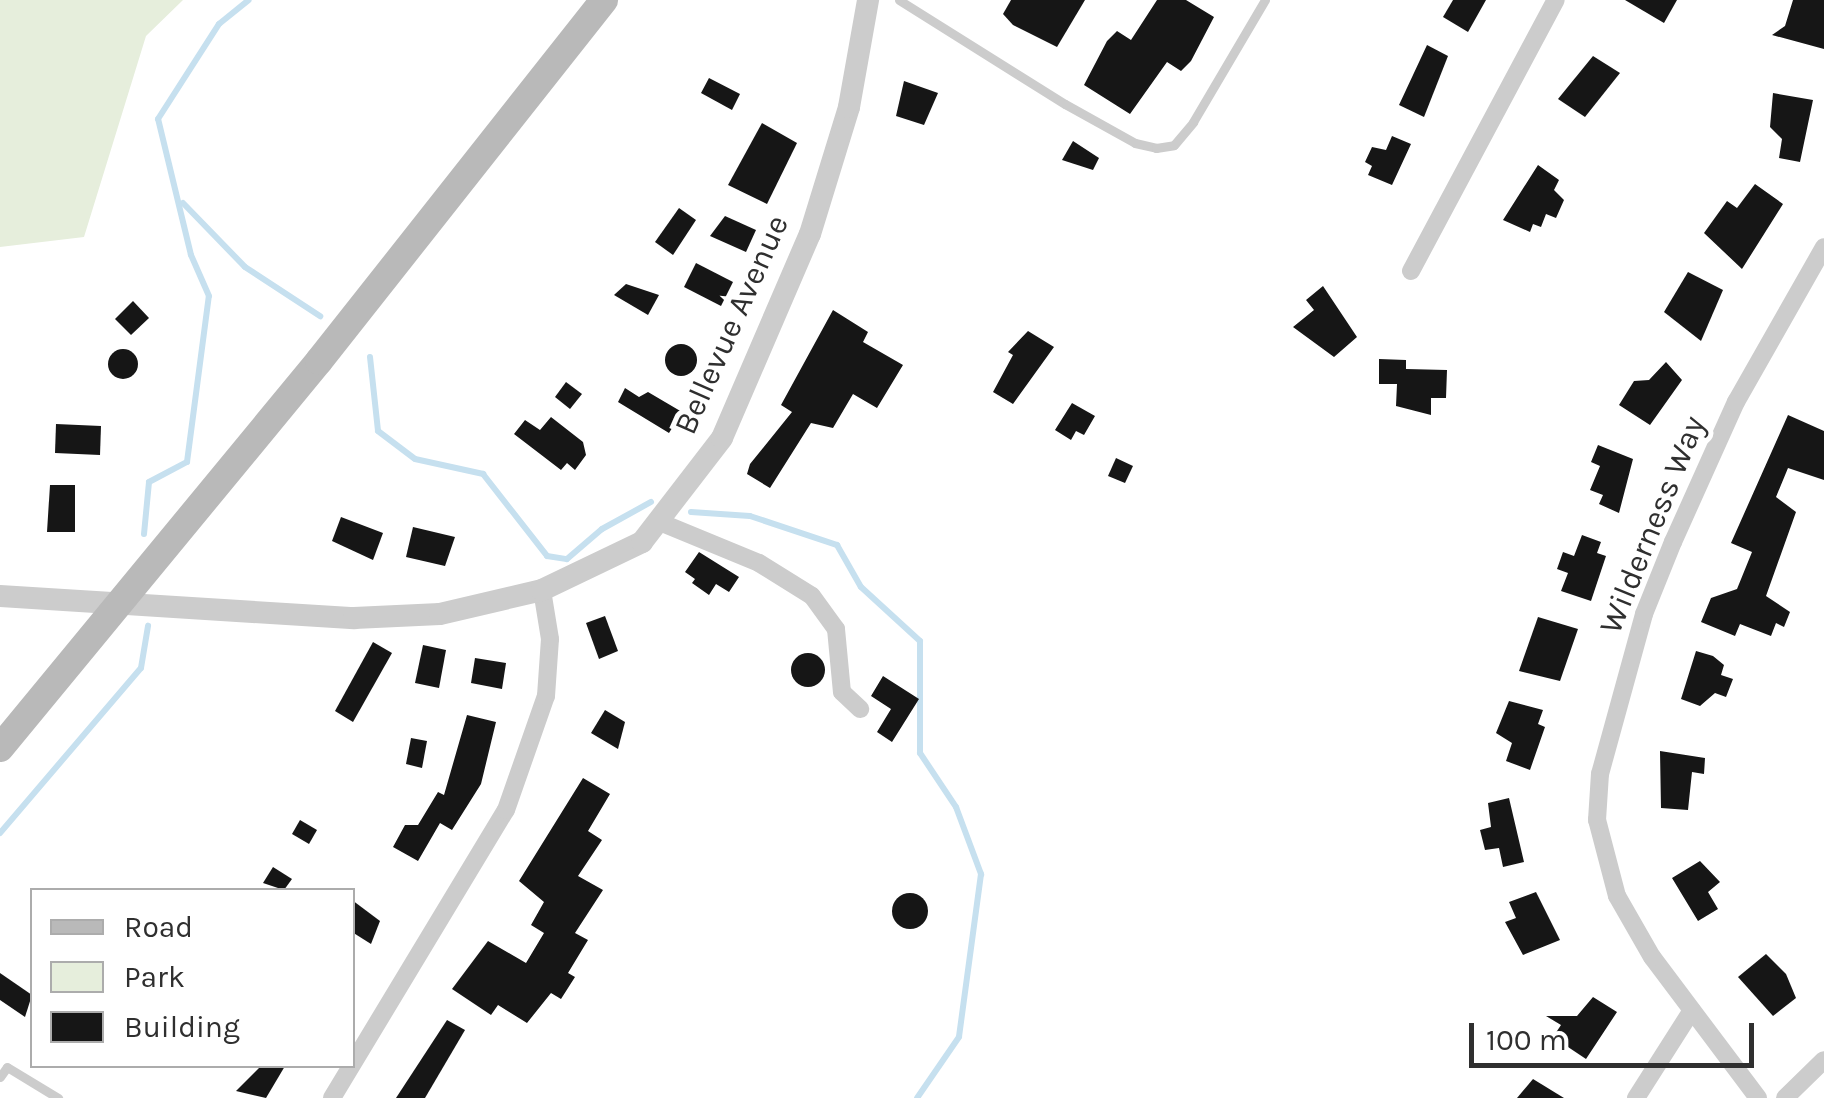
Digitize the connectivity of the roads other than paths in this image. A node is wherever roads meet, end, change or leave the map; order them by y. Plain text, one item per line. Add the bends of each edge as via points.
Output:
1 (604, 0) edge
2 (868, 0) edge
3 (899, 0) edge
4 (1265, 0) edge
5 (1556, 0) edge
6 (1824, 247) edge
7 (1412, 271) dead end
8 (662, 523) junction
9 (542, 590) junction
10 (0, 596) edge
11 (121, 604) junction
12 (860, 709) dead end
13 (0, 748) edge
14 (1692, 1010) junction
15 (355, 1060) edge
16 (1824, 1060) edge
17 (350, 1068) edge
18 (0, 1077) edge
19 (58, 1098) edge
20 (332, 1098) edge
21 (1636, 1098) edge
22 (1758, 1098) edge
23 (1784, 1098) edge

1 - 11 main road
2 - 8 street, Bellevue Avenue via 849,107 810,234 722,438
3 - 4 lane via 1065,104 1136,144 1156,148 1174,145 1193,122
5 - 7 street
6 - 14 street, Wilderness Way via 1736,402 1673,542 1644,614 1600,774 1597,820 1617,896
8 - 9 street, Bellevue Avenue via 616,559
8 - 12 street via 759,563 812,596 836,629 842,692
9 - 11 street, Bellevue Avenue via 440,614 354,618
9 - 15 street via 550,639 546,696 506,810
10 - 11 street, Bellevue Avenue
11 - 13 main road
14 - 21 street
14 - 22 street, Wilderness Way
16 - 23 street
17 - 20 street
18 - 19 lane via 7,1066

